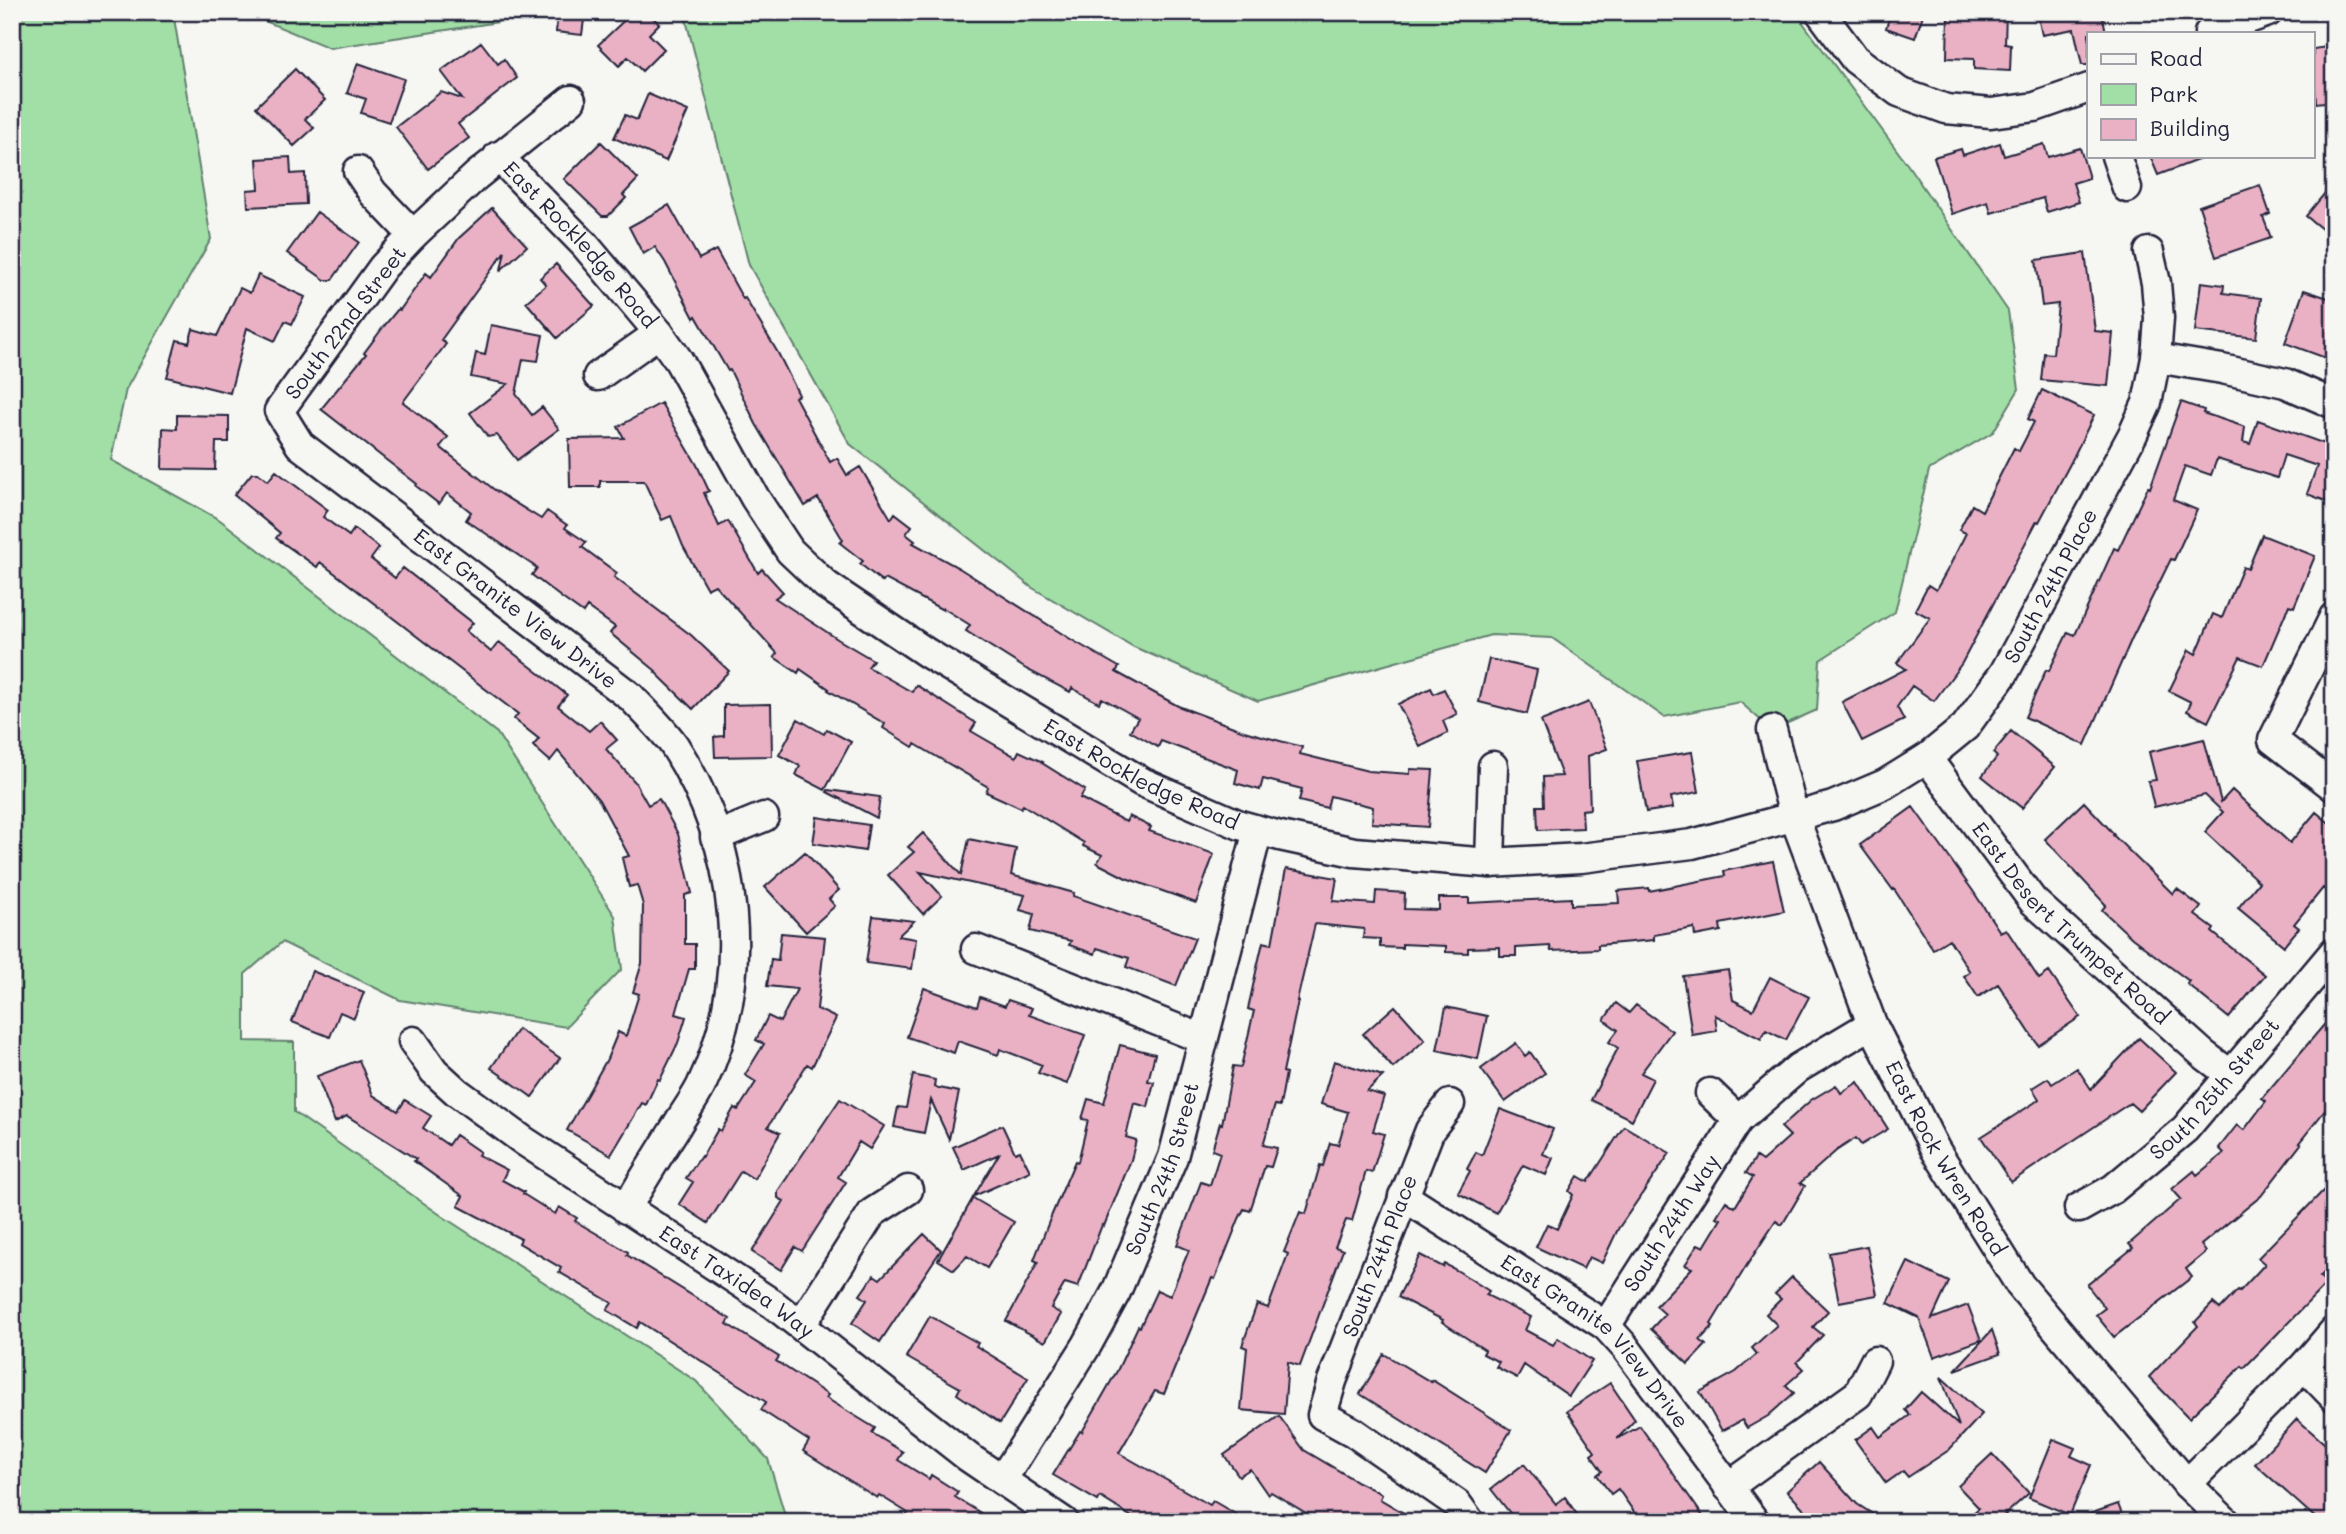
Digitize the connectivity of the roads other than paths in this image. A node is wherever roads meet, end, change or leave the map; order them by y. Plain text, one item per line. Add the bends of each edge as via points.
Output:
1 (1820, 12) edge
2 (2268, 12) edge
3 (2212, 32) edge
4 (2087, 89) edge
5 (571, 100) dead end
6 (498, 156) junction
7 (2117, 158) edge
8 (358, 171) dead end
9 (2127, 188) dead end
10 (413, 235) junction
11 (2149, 252) dead end
12 (659, 333) junction
13 (2156, 358) junction
14 (598, 376) dead end
15 (2334, 404) edge
16 (279, 411) joint
17 (2334, 617) edge
18 (1772, 730) dead end
19 (1927, 758) junction
20 (1493, 766) dead end
21 (2334, 787) edge
22 (1794, 816) junction
23 (764, 817) dead end
24 (1258, 830) junction
25 (716, 837) junction
26 (1490, 863) junction
27 (976, 949) dead end
28 (2334, 952) edge
29 (1872, 1024) junction
30 (1203, 1039) junction
31 (413, 1041) dead end
32 (2231, 1075) junction
33 (1710, 1093) dead end
34 (1450, 1104) dead end
35 (1738, 1120) junction
36 (908, 1190) dead end
37 (1403, 1196) junction
38 (2079, 1208) dead end
39 (626, 1209) junction
40 (801, 1325) junction
41 (1606, 1326) junction
42 (2334, 1331) edge
43 (1875, 1361) dead end
44 (2304, 1366) junction
45 (2334, 1397) edge
46 (1002, 1480) junction
47 (2187, 1484) junction
48 (1728, 1487) junction
49 (1064, 1522) edge
50 (1470, 1522) edge
51 (1755, 1522) edge
52 (2226, 1522) edge

1 - 4 street via 1855,59 1899,92 1946,108 1991,113 2035,107
2 - 3 street
5 - 6 street, South 22nd Street
6 - 10 street, South 22nd Street
6 - 12 street, East Rockledge Road via 585,245
7 - 9 street
8 - 10 street, South 22nd Street
10 - 16 street, South 22nd Street via 383,267
11 - 13 street, South 24th Place via 2159,318
12 - 14 street, East Rockledge Road
12 - 24 street, East Rockledge Road via 790,551 826,585 927,653 1142,782
13 - 15 street via 2286,383
13 - 19 street, South 24th Place via 2147,403 2133,434 2004,673 1965,727
16 - 25 street, East Granite View Drive via 300,445 631,697 673,743
17 - 21 street via 2273,740
18 - 22 street, East Rock Wren Road
19 - 22 street, South 24th Place via 1833,806
19 - 32 street, East Desert Trumpet Road via 2033,901
20 - 26 street
22 - 26 street, East Rockledge Road via 1692,844 1581,858
22 - 29 street, East Rock Wren Road
23 - 25 street
24 - 26 street, East Rockledge Road via 1354,852
24 - 30 street, South 24th Street
25 - 39 street, East Granite View Drive via 733,913 726,1013 700,1088
27 - 30 street
28 - 32 street, South 25th Street
29 - 35 street, South 24th Way via 1798,1068
29 - 47 street, East Rock Wren Road via 1935,1149 2020,1285
30 - 46 street, South 24th Street via 1173,1157 1116,1293
31 - 39 street, East Taxidea Way via 434,1071 457,1091
32 - 38 street, South 25th Street via 2186,1129 2113,1189
33 - 35 street
34 - 37 street, South 24th Place via 1430,1130
35 - 41 street, South 24th Way
36 - 40 street via 873,1213
37 - 41 street, East Granite View Drive
37 - 50 street, South 24th Place via 1322,1415 1457,1504
39 - 40 street, East Taxidea Way
40 - 46 street, East Taxidea Way
41 - 48 street, East Granite View Drive
42 - 44 street
43 - 48 street via 1858,1394
44 - 45 street
44 - 47 street
46 - 49 street, East Taxidea Way
47 - 52 street, East Rock Wren Road
48 - 51 street, East Granite View Drive

